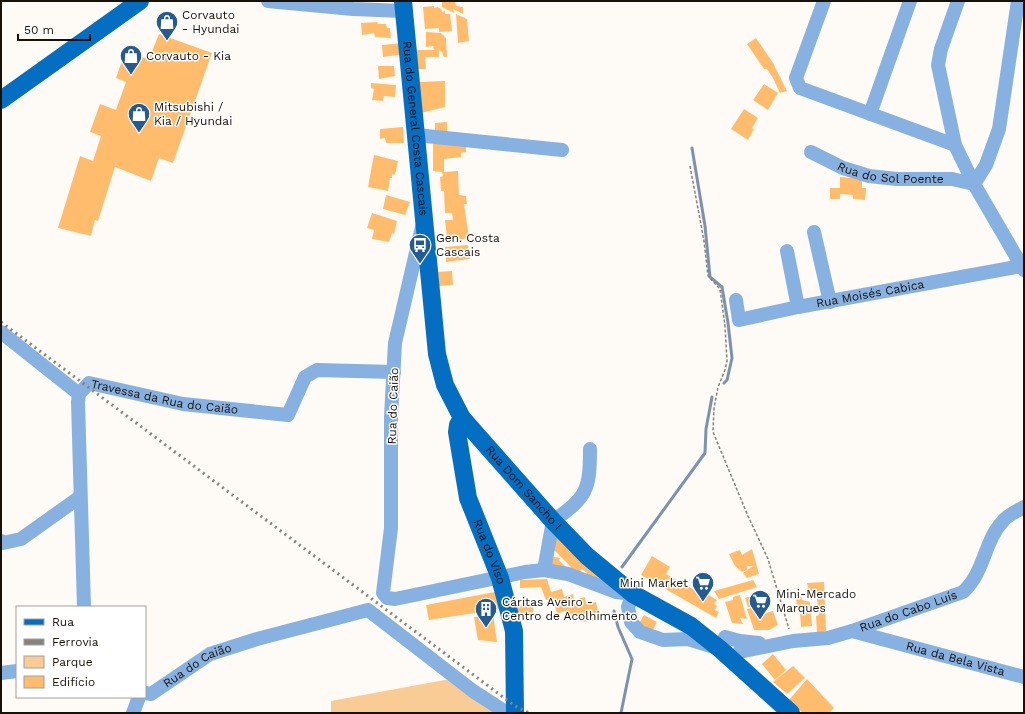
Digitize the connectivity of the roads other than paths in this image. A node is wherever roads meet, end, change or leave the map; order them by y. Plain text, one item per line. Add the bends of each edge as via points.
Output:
1 (124, 1) edge
2 (140, 1) edge
3 (268, 1) edge
4 (824, 1) edge
5 (910, 1) edge
6 (958, 1) edge
7 (1018, 1) edge
8 (404, 6) edge
9 (1, 88) edge
10 (1, 100) edge
11 (870, 114) junction
12 (416, 135) junction
13 (955, 144) junction
14 (562, 150) dead end
15 (810, 152) dead end
16 (974, 184) junction
17 (425, 216) junction
18 (814, 232) dead end
19 (786, 251) dead end
20 (1023, 268) edge
21 (736, 300) dead end
22 (830, 302) junction
23 (798, 307) junction
24 (1, 332) edge
25 (394, 372) junction
26 (79, 394) junction
27 (462, 418) junction
28 (590, 449) dead end
29 (80, 497) junction
30 (1024, 507) edge
31 (553, 521) junction
32 (1, 541) edge
33 (587, 556) junction
34 (544, 570) junction
35 (500, 578) junction
36 (633, 594) junction
37 (84, 606) edge
38 (886, 618) junction
39 (691, 626) junction
40 (852, 631) junction
41 (888, 640) junction
42 (722, 643) junction
43 (747, 655) junction
44 (16, 671) edge
45 (1, 673) edge
46 (1024, 677) edge
47 (146, 693) edge
48 (139, 698) edge
49 (790, 712) edge
50 (133, 713) edge
51 (507, 713) edge
52 (515, 713) edge

1 - 9 main road
2 - 10 main road
3 - 8 street via 353,9
4 - 11 street via 796,78 797,84 808,92
5 - 11 street
6 - 13 street via 938,65
7 - 16 street via 999,129 986,165
8 - 12 main road, Rua do General Costa Cascais
11 - 13 street
12 - 14 street
12 - 17 main road, Rua do General Costa Cascais
13 - 16 street
15 - 16 street, Rua do Sol Poente via 844,168 869,176 952,179
16 - 20 street
17 - 25 street, Rua do Caião via 396,343
17 - 27 main road, Rua do General Costa Cascais via 437,354 445,385
18 - 22 street
19 - 23 street
20 - 22 street, Rua Moisés Cabica
21 - 23 street, Rua Moisés Cabica via 739,320
22 - 23 street, Rua Moisés Cabica
24 - 26 street
25 - 26 street, Travessa da Rua do Caião via 317,370 305,377 288,415 184,404 89,383
25 - 35 street, Rua do Caião via 391,528 383,593 387,598 395,599
26 - 29 street, Travessa da Rua do Caião
27 - 31 main road, Rua Dom Sancho I
27 - 35 main road, Rua do Viso via 457,432 466,488 471,507
28 - 31 street via 586,491 579,501
29 - 32 street via 21,539 3,543
29 - 37 street, Travessa da Rua do Caião
30 - 38 street, Rua do Cabo Luís via 1003,520 979,572 972,584 963,592
31 - 33 main road, Rua Dom Sancho I
31 - 34 street
33 - 36 main road, Rua Dom Sancho I
33 - 42 main road, Rua Dom Sancho I via 704,623
34 - 35 street
34 - 36 street via 568,574 616,592
35 - 52 main road, Rua do Viso via 514,631
36 - 39 main road, Rua Dom Sancho I
36 - 42 street via 628,607 631,622 640,632 663,640 688,639
38 - 40 street, Rua do Cabo Luís
38 - 41 street via 880,628
39 - 42 main road, Rua Dom Sancho I
39 - 43 street, Rua Dom Sancho I via 721,644
40 - 41 street, Rua da Bela Vista
40 - 43 street, Rua do Cabo Luís via 828,638 771,646
41 - 46 street, Rua da Bela Vista
42 - 43 main road, Rua Dom Sancho I
43 - 49 main road, Rua Dom Sancho I
44 - 45 street
47 - 51 street, Rua do Caião via 151,694 210,654 368,610
48 - 50 street

